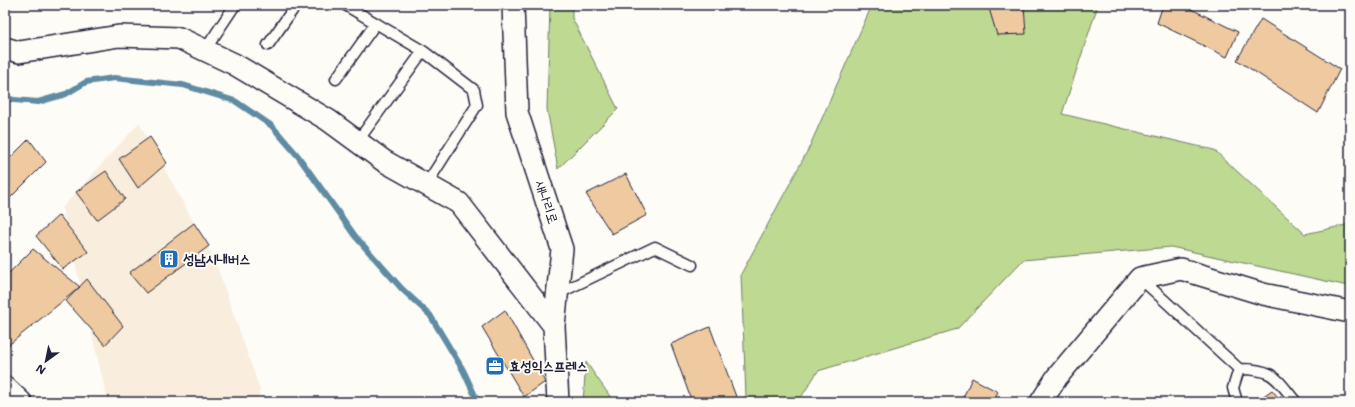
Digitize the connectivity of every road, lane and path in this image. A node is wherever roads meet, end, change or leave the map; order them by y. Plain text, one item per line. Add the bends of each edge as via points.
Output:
1 (235, 5) edge
2 (296, 5) edge
3 (345, 5) edge
4 (512, 5) edge
5 (376, 23) junction
6 (268, 45) dead end
7 (5, 48) edge
8 (205, 50) junction
9 (423, 51) junction
10 (336, 79) dead end
11 (357, 142) junction
12 (426, 185) junction
13 (692, 265) dead end
14 (1140, 278) junction
15 (557, 294) junction
16 (1350, 312) edge
17 (554, 326) junction
18 (1239, 369) junction
19 (5, 387) edge
20 (21, 402) edge
21 (558, 402) edge
22 (1041, 402) edge
23 (1237, 402) edge
24 (1296, 402) edge

1 - 8 lane
2 - 6 lane
3 - 5 lane
4 - 15 street, 새나리로 via 517,112 562,249
5 - 9 lane
5 - 10 lane
7 - 8 street via 18,52 119,36 179,38
8 - 11 street via 234,64 328,120
9 - 11 lane
9 - 12 lane via 474,90 477,105
11 - 12 street
12 - 17 street via 459,203
13 - 15 lane via 656,247
14 - 16 street via 1181,269 1263,294
14 - 18 lane
14 - 22 street via 1057,377
15 - 17 street, 새나리로
17 - 21 street, 새나리로
18 - 23 lane via 1233,388
18 - 24 lane via 1256,369 1273,375
19 - 20 street

